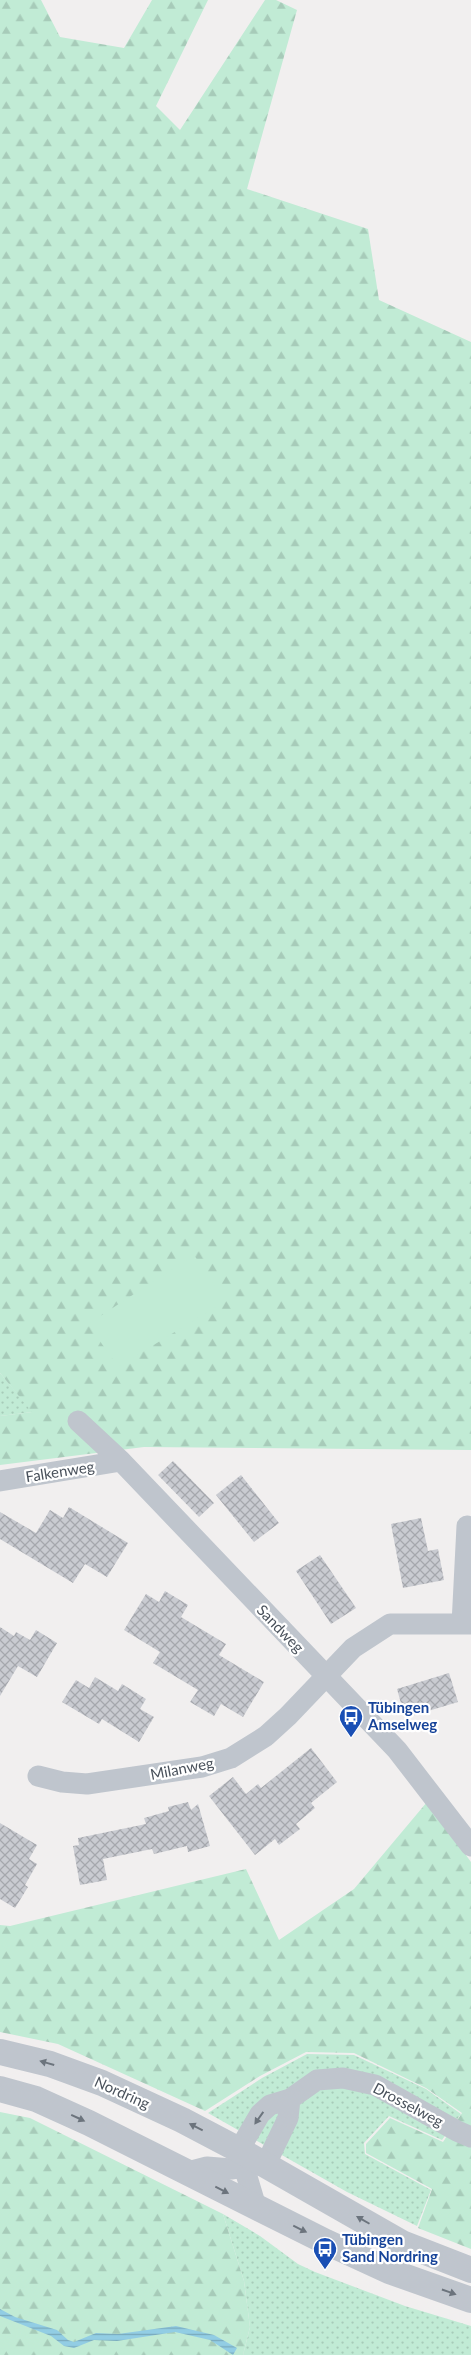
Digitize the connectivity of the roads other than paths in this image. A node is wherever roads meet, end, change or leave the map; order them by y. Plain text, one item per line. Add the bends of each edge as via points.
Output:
1 (78, 1421) dead end
2 (121, 1461) junction
3 (0, 1481) edge
4 (467, 1526) dead end
5 (467, 1624) edge
6 (326, 1677) junction
7 (38, 1776) dead end
8 (471, 1846) edge
9 (0, 2052) edge
10 (0, 2089) edge
11 (290, 2099) junction
12 (471, 2137) edge
13 (250, 2161) junction
14 (188, 2172) junction
15 (256, 2207) junction
16 (471, 2270) edge
17 (471, 2300) edge

1 - 2 street, Sandweg
2 - 3 street, Falkenweg
2 - 6 street, Sandweg
4 - 5 street
5 - 6 street, Milanweg via 390,1624 353,1648
6 - 7 street, Milanweg via 281,1723 231,1758 202,1767 87,1784
6 - 8 street, Sandweg via 397,1750
13 -> 9 street, Nordring via 102,2084 50,2064
10 -> 14 street via 36,2099
11 - 12 street, Drosselweg via 317,2080 343,2078 375,2085
11 - 13 street via 288,2118
11 -> 13 street, Drosselweg via 270,2105 260,2114
13 - 14 street, Nordring
13 - 15 street
16 -> 13 street, Nordring via 402,2242
14 -> 15 street
15 -> 17 street via 389,2271

